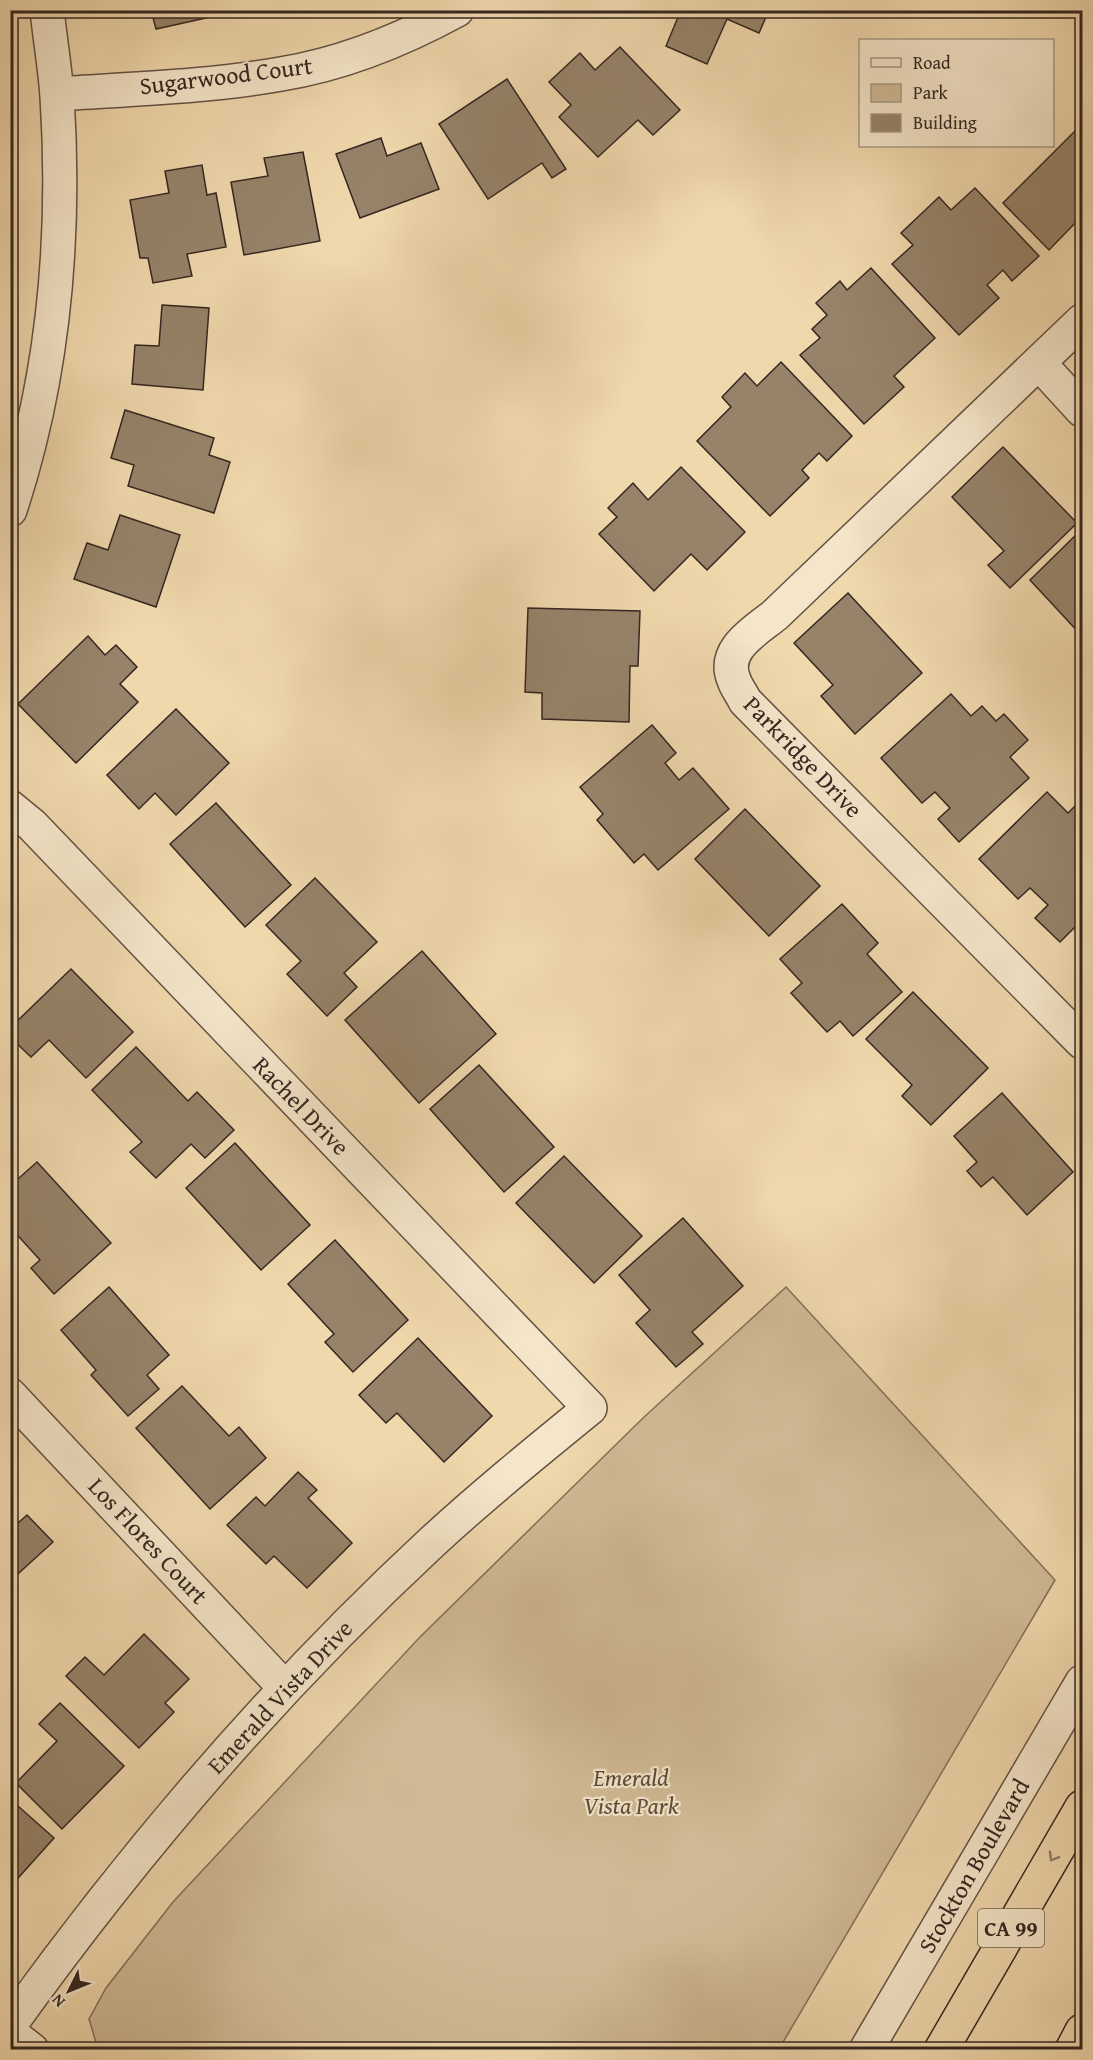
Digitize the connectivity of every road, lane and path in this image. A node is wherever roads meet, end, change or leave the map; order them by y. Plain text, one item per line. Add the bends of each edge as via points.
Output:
1 (47, 10) edge
2 (457, 10) edge
3 (57, 94) junction
4 (1083, 321) edge
5 (1039, 363) junction
6 (1083, 410) edge
7 (10, 510) edge
8 (10, 807) edge
9 (1083, 1042) edge
10 (10, 1395) edge
11 (590, 1408) joint
12 (1083, 1682) edge
13 (285, 1688) junction
14 (1083, 1807) edge
15 (10, 2025) edge
16 (1083, 2031) edge
17 (10, 2033) edge
18 (32, 2049) edge
19 (866, 2049) edge
20 (941, 2049) edge
21 (1072, 2049) edge

1 - 3 street
2 - 3 street, Sugarwood Court via 358,55 282,74
3 - 7 street via 61,196 56,291 42,385
4 - 5 street, Parkridge Drive
5 - 6 street
5 - 9 street, Parkridge Drive via 776,615 740,643 731,659 733,679 746,701
8 - 11 street, Rachel Drive via 32,825
10 - 13 street, Los Flores Court
11 - 13 street, Emerald Vista Drive via 432,1542
12 - 19 street, Stockton Boulevard
13 - 15 street, Emerald Vista Drive via 147,1845
14 -> 20 highway, CA 99
16 - 21 highway
17 - 18 street

